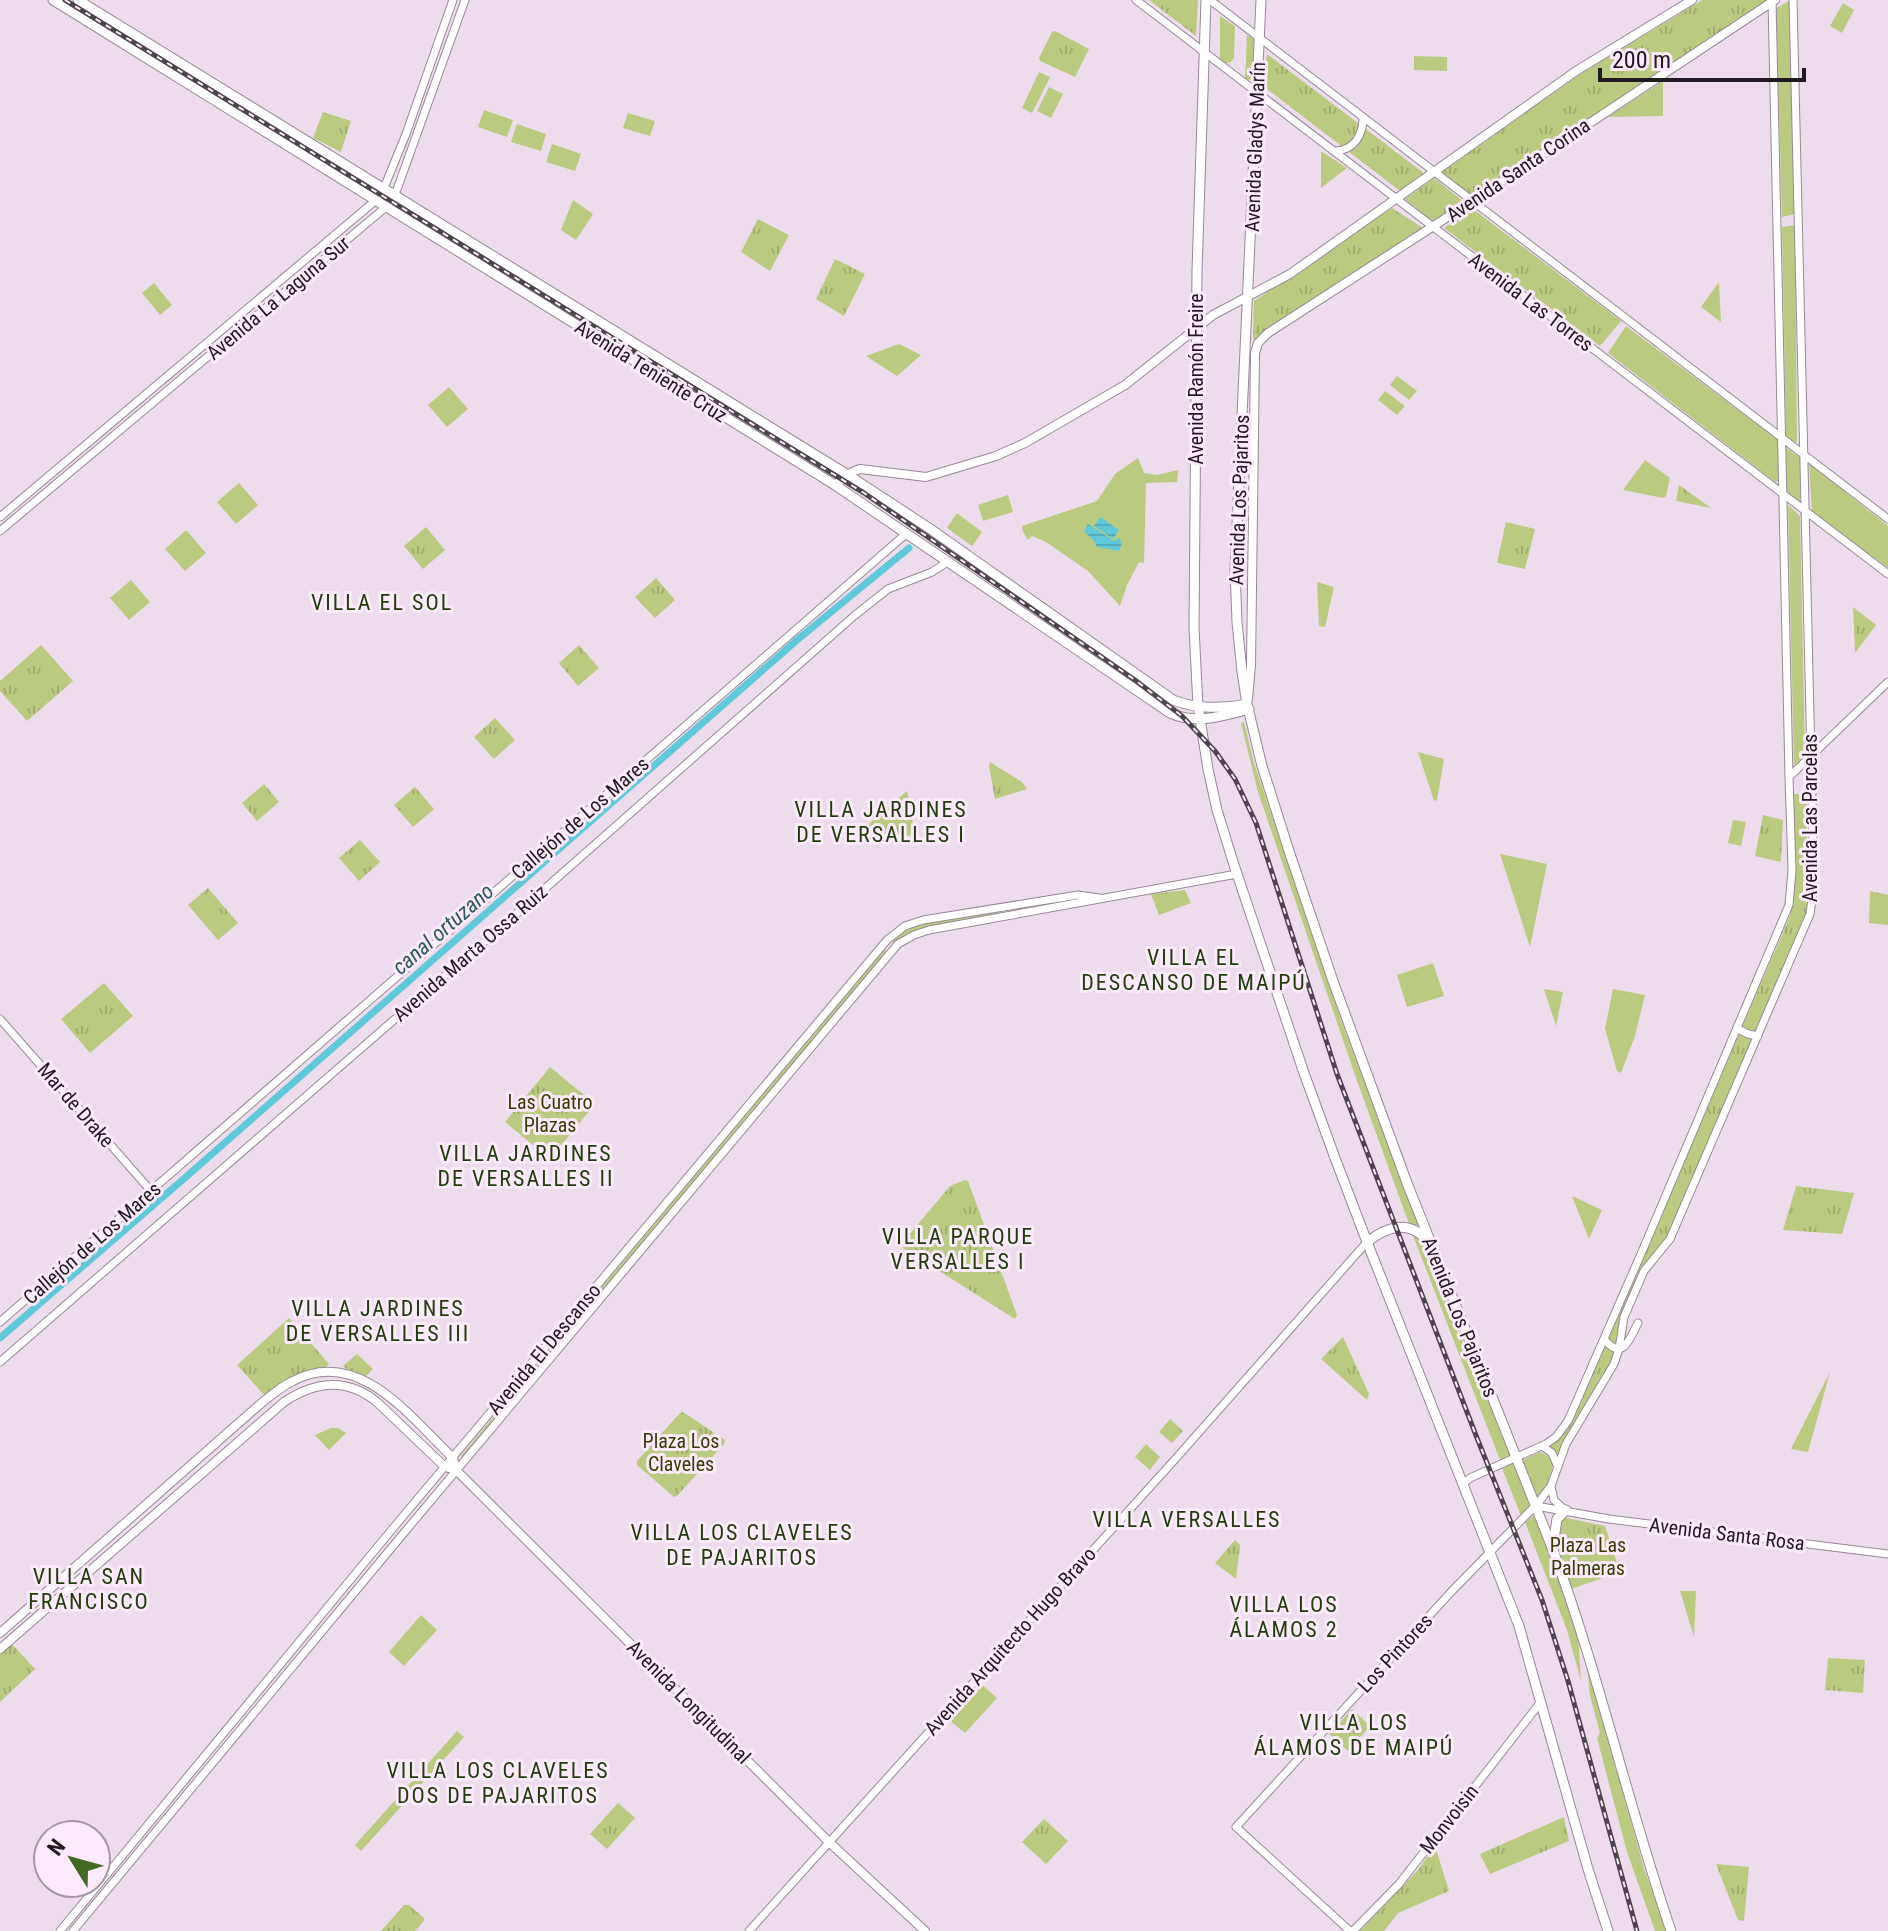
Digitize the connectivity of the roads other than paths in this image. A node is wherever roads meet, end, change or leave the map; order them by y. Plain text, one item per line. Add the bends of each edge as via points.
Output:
1 (53, 0) edge
2 (78, 0) edge
3 (453, 0) edge
4 (465, 0) edge
5 (1136, 0) edge
6 (1208, 0) edge
7 (1261, 0) edge
8 (1692, 0) edge
9 (1793, 0) edge
10 (1773, 1) edge
11 (1259, 37) junction
12 (1205, 52) junction
13 (1257, 91) junction
14 (1363, 118) junction
15 (1336, 151) junction
16 (1434, 173) junction
17 (384, 188) junction
18 (395, 195) junction
19 (1396, 199) junction
20 (1468, 199) junction
21 (375, 201) junction
22 (386, 207) junction
23 (1429, 225) junction
24 (1248, 295) junction
25 (233, 321) junction
26 (1197, 327) junction
27 (238, 332) junction
28 (1181, 339) junction
29 (1260, 340) joint
30 (1197, 345) junction
31 (1781, 437) junction
32 (1803, 453) junction
33 (848, 475) junction
34 (835, 485) junction
35 (1782, 493) junction
36 (1805, 511) junction
37 (0, 517) edge
38 (1888, 519) edge
39 (0, 531) edge
40 (907, 533) junction
41 (949, 561) junction
42 (1888, 574) edge
43 (1888, 682) edge
44 (1198, 706) junction
45 (1248, 707) junction
46 (1200, 720) junction
47 (1810, 756) junction
48 (1789, 777) junction
49 (1237, 874) junction
50 (1101, 898) junction
51 (0, 1019) edge
52 (1738, 1029) junction
53 (1758, 1036) junction
54 (151, 1191) junction
55 (1367, 1242) junction
56 (1431, 1244) junction
57 (1644, 1247) junction
58 (1656, 1256) junction
59 (0, 1322) edge
60 (1638, 1323) dead end
61 (1605, 1340) junction
62 (1619, 1349) junction
63 (0, 1362) edge
64 (1542, 1446) junction
65 (1515, 1457) junction
66 (453, 1458) junction
67 (445, 1467) junction
68 (1558, 1467) junction
69 (456, 1470) junction
70 (1463, 1484) junction
71 (1551, 1486) junction
72 (1536, 1506) junction
73 (1566, 1510) junction
74 (1553, 1550) junction
75 (1490, 1551) junction
76 (1888, 1554) edge
77 (0, 1633) edge
78 (0, 1649) edge
79 (1540, 1703) junction
80 (829, 1842) junction
81 (60, 1931) edge
82 (73, 1931) edge
83 (749, 1931) edge
84 (925, 1931) edge
85 (1352, 1931) edge
86 (1608, 1931) edge
87 (1671, 1931) edge

1 - 21 main road, Avenida Teniente Cruz
2 - 17 main road, Avenida Teniente Cruz
3 - 17 street, Avenida La Laguna Sur
4 - 18 street, Avenida La Laguna Sur
5 - 12 street, Avenida Las Torres
6 - 11 street
6 - 12 main road
7 - 11 main road, Avenida Gladys Marín
8 - 16 main road via 1576,71
9 - 32 street, Avenida Las Parcelas
10 - 20 main road, Avenida Santa Corina
10 - 31 street, Avenida Las Parcelas
11 - 13 main road, Avenida Gladys Marín
11 - 14 street
12 - 13 street, Avenida Las Torres
12 - 26 main road, Avenida Ramón Freire
13 - 15 street, Avenida Las Torres
13 - 24 main road, Avenida Gladys Marín
14 - 15 street via 1362,132 1353,144
14 - 16 street
15 - 19 street, Avenida Las Torres
16 - 19 main road
16 - 20 street
17 - 18 main road, Avenida Teniente Cruz
17 - 21 street, Avenida La Laguna Sur
18 - 22 street, Avenida La Laguna Sur
18 - 33 main road, Avenida Teniente Cruz
19 - 23 street, Avenida Las Torres
19 - 24 main road via 1290,274
20 - 23 main road, Avenida Santa Corina
20 - 31 street
21 - 22 main road, Avenida Teniente Cruz
21 - 25 street, Avenida La Laguna Sur
22 - 27 street, Avenida La Laguna Sur
22 - 34 main road, Avenida Teniente Cruz
23 - 29 main road, Avenida Santa Corina
23 - 35 street, Avenida Las Torres
24 - 26 main road
24 - 45 main road, Avenida Los Pajaritos via 1235,569
25 - 27 street
25 - 37 street, Avenida La Laguna Sur
26 - 28 main road
26 - 30 main road, Avenida Ramón Freire
27 - 39 street, Avenida La Laguna Sur
28 - 30 main road
28 - 33 main road via 1125,385 1005,452 926,477 864,469
29 - 45 main road, Avenida Los Pajaritos via 1255,353
30 - 44 main road, Avenida Ramón Freire
31 - 32 street
31 - 35 street, Avenida Las Parcelas
32 - 36 street, Avenida Las Parcelas
32 - 38 street
33 - 34 main road
33 - 44 main road, Avenida Teniente Cruz via 1164,694
34 - 40 main road, Avenida Teniente Cruz
35 - 36 street, Avenida Las Torres
35 - 48 street, Avenida Las Parcelas
36 - 42 street, Avenida Las Torres
36 - 47 street, Avenida Las Parcelas
40 - 41 main road, Avenida Teniente Cruz
40 - 54 street, Callejón de Los Mares
41 - 46 main road, Avenida Teniente Cruz via 1170,713
41 - 63 street, Avenida Marta Ossa Ruiz via 872,601
43 - 47 street
44 - 45 main road, Avenida Teniente Cruz
44 - 46 main road
45 - 46 main road
45 - 56 main road, Avenida Los Pajaritos via 1322,949
46 - 49 main road via 1212,789
47 - 48 street
47 - 53 street, Avenida Las Parcelas via 1813,901
48 - 52 street, Avenida Las Parcelas via 1789,905
49 - 50 street, Avenida El Descanso
49 - 55 main road
50 - 66 street, Avenida El Descanso via 1078,895 923,920 893,934
50 - 69 street, Avenida El Descanso via 929,930 898,944
51 - 54 street, Mar de Drake
52 - 53 street
52 - 57 street, Avenida Las Parcelas
53 - 58 street, Avenida Las Parcelas via 1670,1239
54 - 59 street, Callejón de Los Mares
55 - 56 main road via 1402,1227 1417,1231
55 - 70 main road
55 - 80 street, Avenida Arquitecto Hugo Bravo
56 - 65 main road, Avenida Los Pajaritos
57 - 58 street
57 - 61 street, Avenida Las Parcelas
58 - 62 street, Avenida Las Parcelas via 1627,1310
60 - 62 street
61 - 62 street
61 - 64 street, Avenida Las Parcelas via 1568,1421
62 - 68 street, Avenida Las Parcelas
64 - 65 street, Avenida Las Parcelas
64 - 68 street
65 - 70 street, Avenida Las Parcelas
65 - 72 main road, Avenida Los Pajaritos
66 - 67 street, Avenida El Descanso
66 - 69 main road
66 - 77 main road via 367,1381 338,1373 299,1378 258,1406
67 - 69 main road, Avenida Longitudinal
67 - 78 main road, Avenida Longitudinal via 367,1394 340,1385 309,1388 271,1412
67 - 81 street, Avenida El Descanso
68 - 71 street, Avenida Las Parcelas
69 - 80 main road, Avenida Longitudinal
69 - 82 street, Avenida El Descanso
70 - 75 main road
71 - 72 street, Avenida Las Parcelas
71 - 73 street via 1554,1500
72 - 73 street, Avenida Santa Rosa
72 - 74 main road, Avenida Los Pajaritos
72 - 75 street, Avenida Las Parcelas
73 - 74 main road via 1557,1519
73 - 76 street, Avenida Santa Rosa
74 - 87 main road, Avenida Los Pajaritos
75 - 79 main road via 1519,1626
75 - 85 street, Los Pintores via 1236,1827
79 - 85 street, Monvoisin via 1399,1884
79 - 86 main road
80 - 83 street, Avenida Arquitecto Hugo Bravo
80 - 84 main road, Avenida Longitudinal

